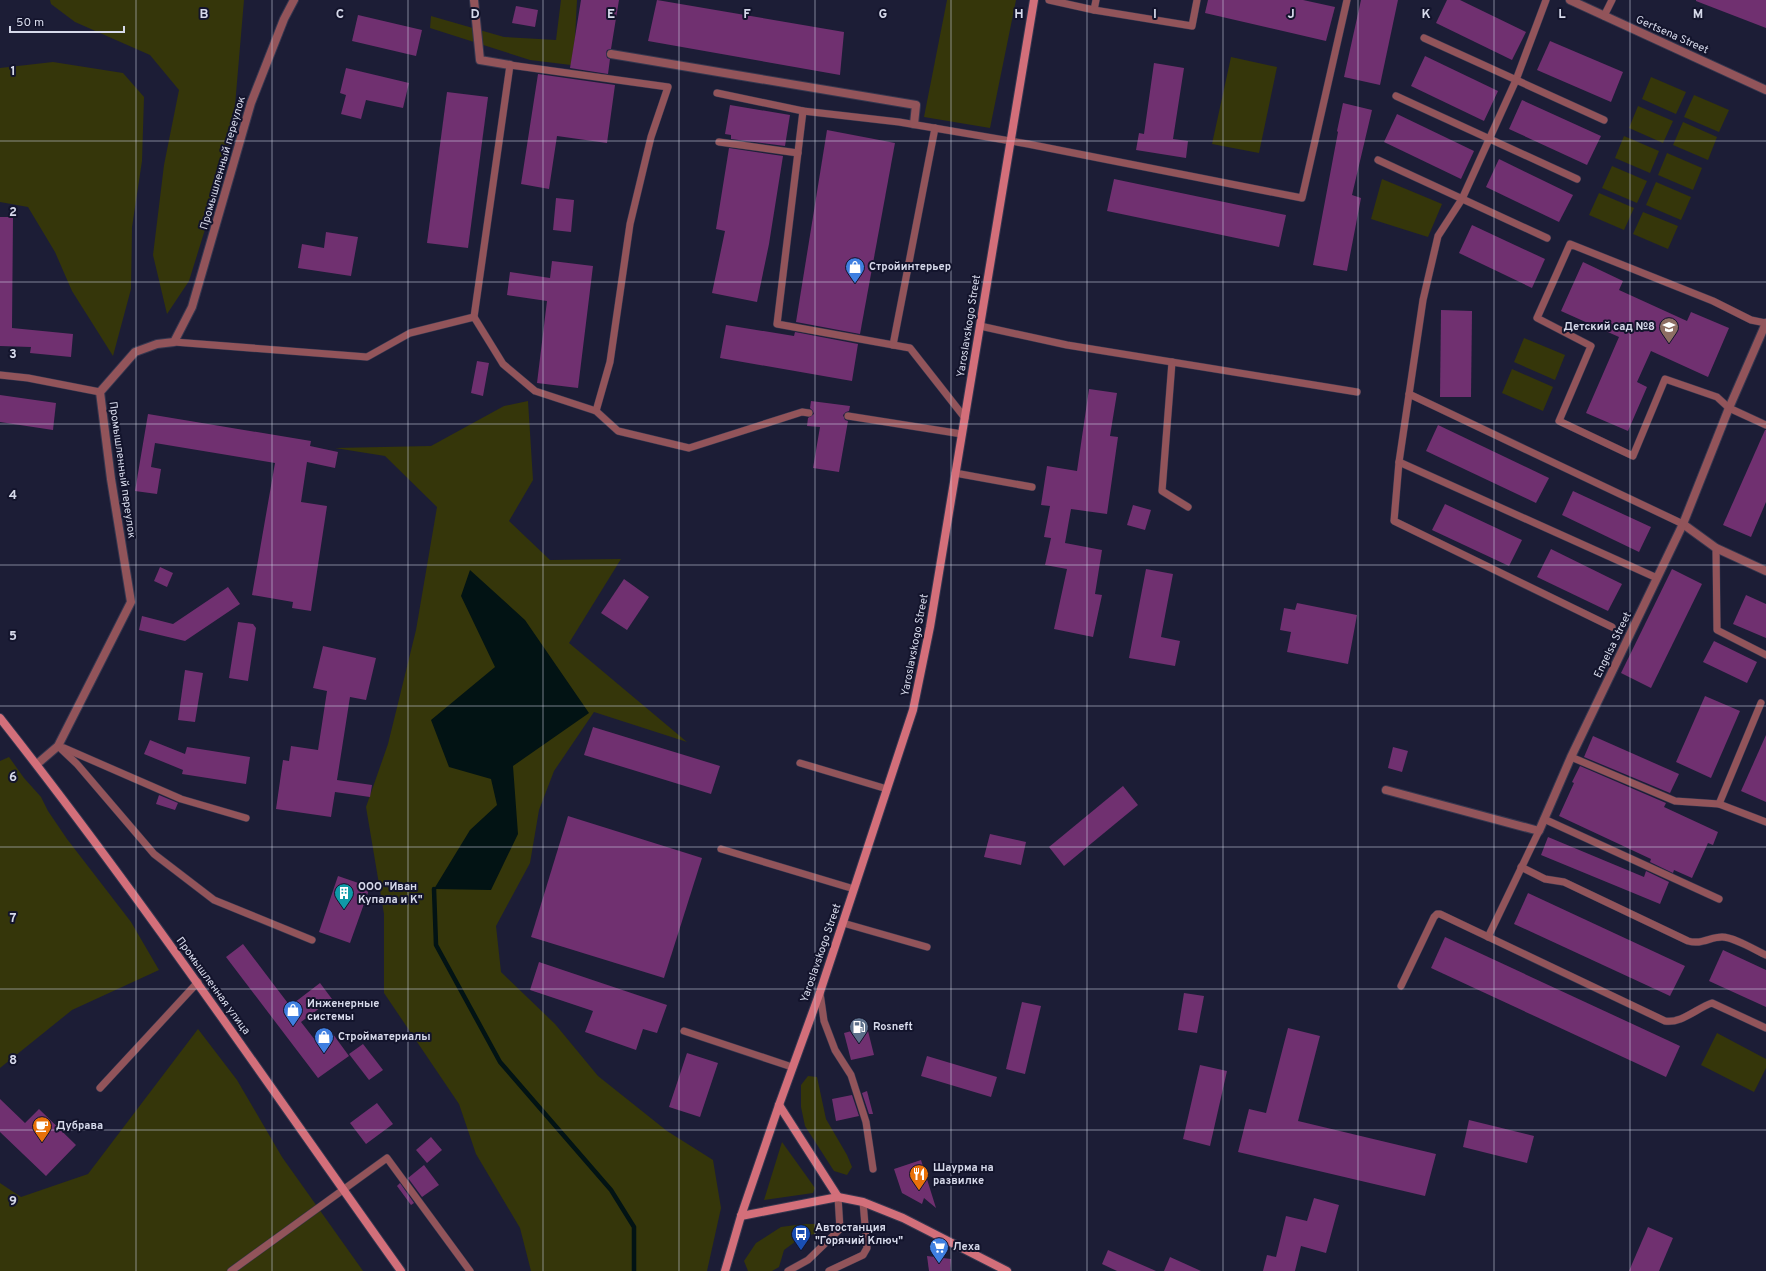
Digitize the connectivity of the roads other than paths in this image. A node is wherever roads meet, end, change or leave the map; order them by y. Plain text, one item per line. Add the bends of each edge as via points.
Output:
1 (294, 0) edge
2 (474, 0) edge
3 (1034, 0) edge
4 (1049, 0) edge
5 (1096, 0) edge
6 (1197, 0) edge
7 (1347, 0) edge
8 (1546, 0) edge
9 (1570, 0) edge
10 (1612, 0) edge
11 (1094, 10) junction
12 (1604, 16) junction
13 (1424, 38) dead end
14 (611, 54) dead end
15 (510, 65) junction
16 (1516, 80) junction
17 (1764, 87) edge
18 (717, 93) dead end
19 (1396, 96) dead end
20 (803, 111) junction
21 (1604, 120) dead end
22 (914, 124) junction
23 (935, 128) junction
24 (1489, 138) junction
25 (1010, 141) junction
26 (719, 142) dead end
27 (798, 153) junction
28 (1378, 160) dead end
29 (1577, 179) dead end
30 (1462, 199) junction
31 (1547, 238) dead end
32 (474, 317) junction
33 (1766, 323) edge
34 (980, 326) junction
35 (174, 342) junction
36 (893, 345) junction
37 (1172, 362) junction
38 (0, 375) edge
39 (100, 392) junction
40 (1358, 392) dead end
41 (1409, 394) junction
42 (1729, 408) junction
43 (596, 411) junction
44 (809, 413) dead end
45 (848, 416) dead end
46 (965, 418) junction
47 (1766, 425) edge
48 (962, 434) junction
49 (1399, 462) junction
50 (956, 473) junction
51 (1032, 487) dead end
52 (1188, 507) dead end
53 (1683, 524) junction
54 (1716, 548) junction
55 (1766, 571) edge
56 (1657, 578) junction
57 (1612, 627) dead end
58 (1766, 655) edge
59 (1761, 703) dead end
60 (0, 718) edge
61 (58, 746) junction
62 (1572, 757) junction
63 (800, 762) dead end
64 (36, 764) junction
65 (887, 788) junction
66 (1386, 790) dead end
67 (1719, 804) junction
68 (246, 818) dead end
69 (1544, 819) junction
70 (1766, 822) edge
71 (1538, 831) junction
72 (721, 849) dead end
73 (1521, 867) junction
74 (854, 889) junction
75 (1719, 899) dead end
76 (843, 923) junction
77 (1488, 937) junction
78 (312, 940) dead end
79 (927, 947) dead end
80 (1766, 956) edge
81 (198, 982) junction
82 (1401, 986) dead end
83 (820, 992) junction
84 (1766, 1028) edge
85 (684, 1030) dead end
86 (792, 1067) junction
87 (100, 1088) dead end
88 (778, 1105) junction
89 (873, 1169) dead end
90 (343, 1190) junction
91 (838, 1197) junction
92 (863, 1202) junction
93 (741, 1216) junction
94 (231, 1271) edge
95 (401, 1271) edge
96 (470, 1271) edge
97 (725, 1271) edge
98 (788, 1271) edge
99 (829, 1271) edge
100 (1007, 1271) edge

1 - 35 street, Промышленный переулок via 251,103 192,307
2 - 15 street via 480,60
3 - 25 street, Yaroslavskogo Street
4 - 11 lane
5 - 11 lane
6 - 11 lane via 1192,26
7 - 25 lane via 1302,198
8 - 16 lane
9 - 12 street, Gertsena Street
10 - 12 lane
12 - 17 street, Gertsena Street
13 - 16 lane
14 - 22 street via 916,105
15 - 32 lane
15 - 43 lane via 668,87 651,137 630,224 610,362
16 - 21 lane
16 - 24 lane
18 - 20 lane
19 - 24 lane
20 - 22 lane
20 - 27 lane
22 - 23 lane
23 - 25 lane
23 - 36 lane
24 - 29 lane
24 - 30 lane
25 - 34 street, Yaroslavskogo Street
26 - 27 lane
27 - 36 lane via 777,324
28 - 30 lane
30 - 31 lane
30 - 41 lane via 1438,236 1423,300
32 - 35 lane via 410,333 367,357
32 - 43 lane via 503,364 535,391
33 - 42 street, Engelsa Street
33 - 42 lane via 1751,320 1713,301 1570,244 1537,318 1591,346 1559,421 1632,456 1666,379 1717,397
34 - 37 lane via 1067,345
34 - 46 street, Yaroslavskogo Street
35 - 39 street, Промышленный переулок via 158,344 135,352
36 - 46 lane via 910,348
37 - 40 lane
37 - 52 lane via 1162,491
38 - 39 lane
39 - 61 street, Промышленный переулок via 131,602
41 - 49 lane
41 - 53 lane
42 - 47 lane
42 - 53 street, Engelsa Street
43 - 44 lane via 618,431 689,448 802,412
45 - 48 lane
46 - 48 street, Yaroslavskogo Street
48 - 50 street, Yaroslavskogo Street
49 - 56 lane
49 - 57 lane via 1394,521
50 - 51 lane
50 - 65 street, Yaroslavskogo Street via 913,710
53 - 54 street
53 - 56 street, Engelsa Street
54 - 55 street
54 - 58 lane via 1717,630
56 - 62 street, Engelsa Street
59 - 67 lane
60 - 64 street, Промышленная улица
61 - 64 street, Промышленный переулок
61 - 68 lane via 182,799
61 - 78 lane via 77,764 154,854 214,900
62 - 67 lane via 1675,801
62 - 69 street, Engelsa Street
63 - 65 lane
64 - 81 street, Промышленная улица
65 - 74 street, Yaroslavskogo Street
66 - 71 street
67 - 70 lane
69 - 71 street, Engelsa Street
69 - 75 lane
71 - 73 lane
72 - 74 lane
73 - 77 lane
73 - 80 lane via 1545,879 1564,882 1688,941 1694,943 1724,937
74 - 76 street, Yaroslavskogo Street
76 - 79 lane
76 - 83 street, Yaroslavskogo Street
77 - 82 lane via 1437,914
77 - 84 lane via 1665,1021 1678,1020 1712,1004
81 - 87 lane
81 - 90 street, Промышленная улица
83 - 86 street, Yaroslavskogo Street
83 - 89 lane via 824,1021 835,1050 851,1076 866,1122
85 - 86 lane
86 - 88 street, Yaroslavskogo Street
88 - 91 street
88 - 93 street, Yaroslavskogo Street
90 - 94 lane
90 - 95 street, Промышленная улица
90 - 96 lane via 387,1158
91 - 92 street
91 - 93 street
91 - 98 lane via 840,1228 808,1260
92 - 99 lane via 867,1248 863,1255
92 - 100 street via 903,1218
93 - 97 street, Yaroslavskogo Street

